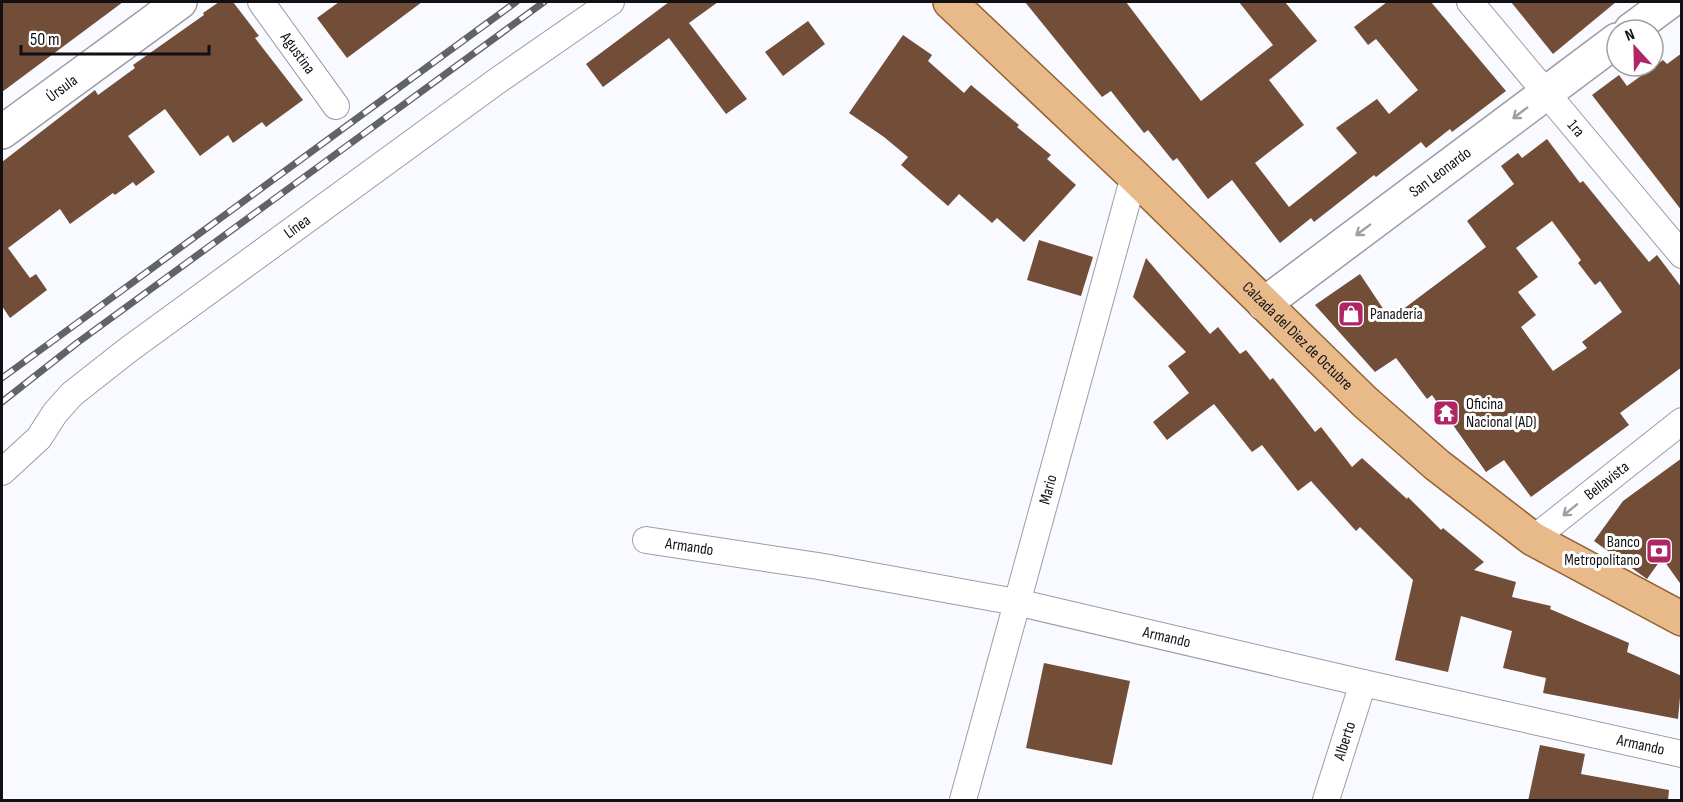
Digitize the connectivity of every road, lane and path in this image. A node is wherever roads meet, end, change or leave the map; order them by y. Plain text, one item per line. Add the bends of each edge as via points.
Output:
1 (180, 2) edge
2 (261, 2) edge
3 (611, 2) edge
4 (950, 2) edge
5 (1470, 2) edge
6 (1669, 2) edge
7 (1647, 18) edge
8 (1605, 49) edge
9 (1545, 94) junction
10 (336, 106) dead end
11 (2, 132) edge
12 (1134, 176) junction
13 (1682, 255) edge
14 (1264, 304) junction
15 (1682, 421) edge
16 (2, 472) edge
17 (1533, 539) junction
18 (646, 540) dead end
19 (1016, 602) junction
20 (1682, 619) edge
21 (1363, 684) junction
22 (1682, 754) edge
23 (963, 801) edge
24 (1326, 801) edge

1 - 11 street, Úrsula
2 - 10 street, Agustina
3 - 16 street, Línea via 129,350 72,394 39,438
4 - 12 main road, Calzada del Diez de Octubre
5 - 9 street, 1ra
6 - 7 street
8 - 9 street, San Leonardo
9 - 13 street, 1ra
9 -> 14 street, San Leonardo
12 - 14 main road, Calzada del Diez de Octubre
12 - 19 street, Mario
14 - 17 main road, Calzada del Diez de Octubre via 1437,465
15 -> 17 street, Bellavista
17 - 20 main road, Calzada del Diez de Octubre
18 - 19 street, Armando
19 - 21 street, Armando
19 - 23 street, Mario
21 - 22 street, Armando
21 - 24 street, Alberto

